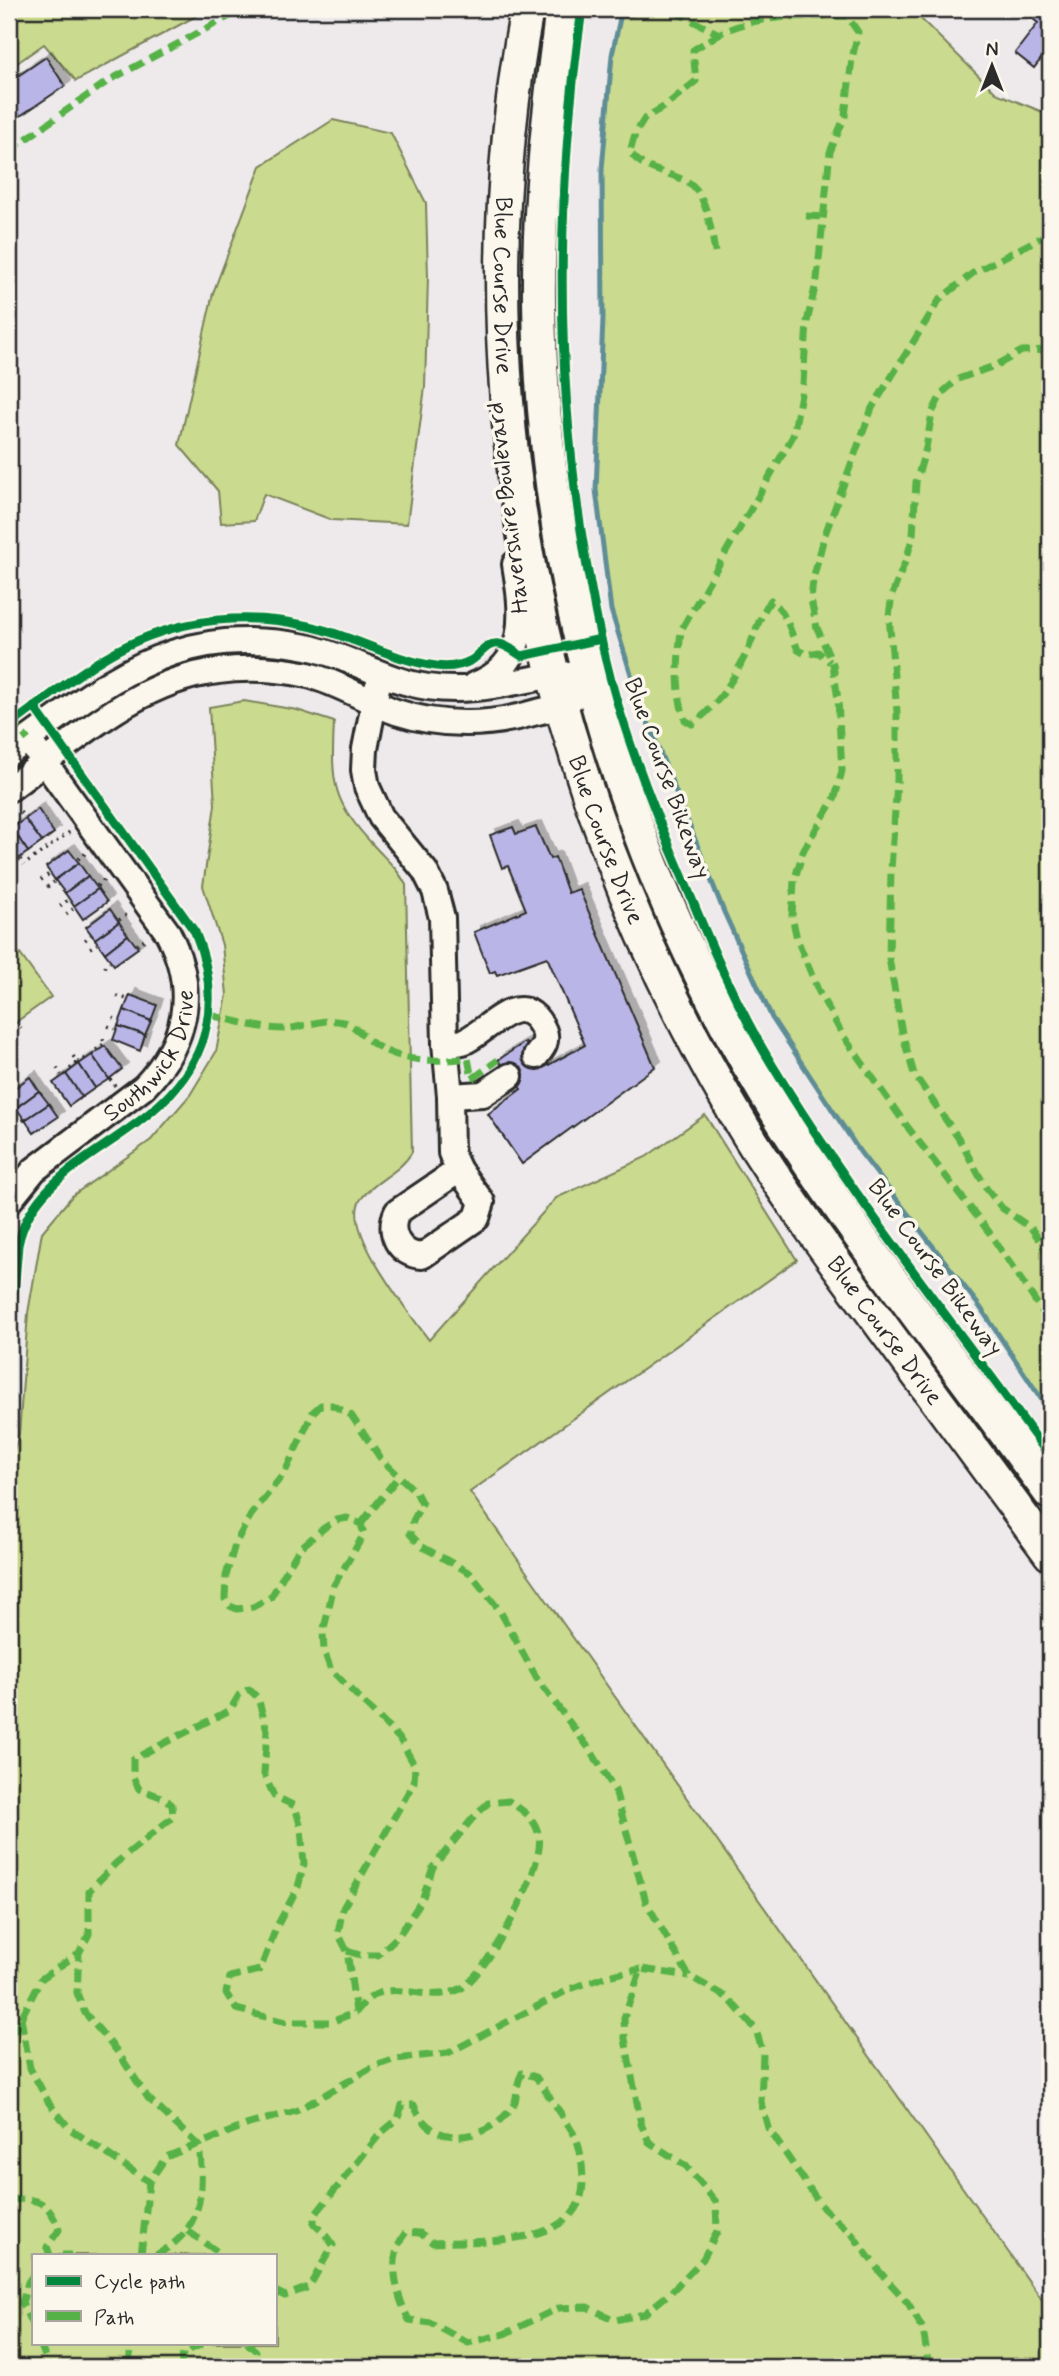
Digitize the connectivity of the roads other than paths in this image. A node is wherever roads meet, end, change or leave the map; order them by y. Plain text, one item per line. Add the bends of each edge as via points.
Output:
1 (527, 9) edge
2 (562, 9) edge
3 (504, 213) junction
4 (379, 673) junction
5 (590, 681) junction
6 (460, 690) junction
7 (557, 691) junction
8 (374, 701) junction
9 (18, 746) edge
10 (45, 762) junction
11 (9, 789) edge
12 (445, 1043) junction
13 (536, 1056) dead end
14 (510, 1076) dead end
15 (450, 1096) junction
16 (459, 1170) dead end
17 (9, 1201) edge
18 (1050, 1493) edge
19 (1050, 1554) edge

1 - 3 main road, Blue Course Drive via 511,117
2 - 5 main road, Blue Course Drive via 546,136 539,301 554,496
3 - 6 street, Havershire Boulevard via 491,345 495,422 521,634 499,671
3 - 7 main road, Blue Course Drive via 504,341 514,470 530,571
4 - 6 street via 402,682
4 - 8 street
4 - 9 street via 307,647 259,642 207,644 161,656 128,671
5 - 7 street via 569,675
5 - 18 main road, Blue Course Drive via 643,840 701,977 738,1047 838,1204
6 - 7 street
7 - 8 street via 513,718 466,723 419,718
7 - 19 main road, Blue Course Drive via 586,792 632,914 730,1106 782,1189
8 - 10 street via 307,675 218,671 146,693
8 - 12 street via 365,749 367,787 381,817 425,871 435,891 442,918
9 - 10 street, Southwick Drive
10 - 11 street
10 - 17 street, Southwick Drive via 167,933 184,975 186,999 173,1049 159,1071 34,1170
12 - 13 street via 465,1042 514,1010 538,1021 545,1035 545,1045
12 - 15 street
14 - 15 street via 482,1094
15 - 16 street via 451,1153

